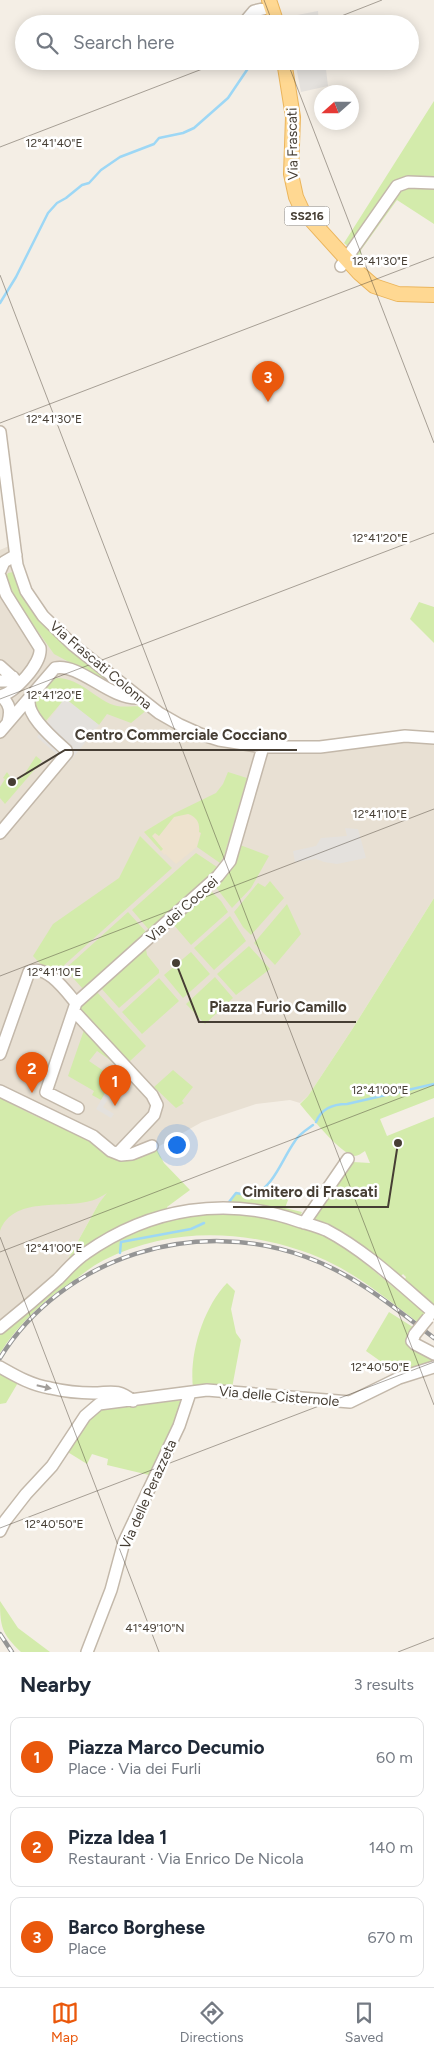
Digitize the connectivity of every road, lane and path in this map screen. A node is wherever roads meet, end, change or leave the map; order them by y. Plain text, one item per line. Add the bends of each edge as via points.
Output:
1 (270, 2) edge
2 (251, 15) edge
3 (274, 15) edge
4 (286, 70) edge
5 (434, 183) edge
6 (343, 262) junction
7 (434, 295) edge
8 (0, 432) edge
9 (16, 555) junction
10 (0, 571) edge
11 (0, 576) edge
12 (40, 648) junction
13 (0, 666) edge
14 (59, 668) junction
15 (16, 680) junction
16 (0, 681) edge
17 (3, 695) edge
18 (30, 697) junction
19 (138, 698) junction
20 (8, 722) junction
21 (0, 732) edge
22 (434, 738) edge
23 (263, 747) junction
24 (0, 833) edge
25 (75, 1012) junction
26 (0, 1054) edge
27 (0, 1091) edge
28 (78, 1108) dead end
29 (152, 1146) dead end
30 (118, 1153) junction
31 (348, 1159) dead end
32 (304, 1223) junction
33 (432, 1314) edge
34 (0, 1328) edge
35 (434, 1354) edge
36 (0, 1367) edge
37 (434, 1367) edge
38 (190, 1393) junction
39 (133, 1401) junction
40 (0, 1531) edge
41 (88, 1652) edge

1 - 2 street
1 - 3 main road
4 - 6 main road, Via Frascati / SS216 via 293,112 291,168 295,194 306,215
5 - 6 street via 408,182 397,186
6 - 7 main road, Via Frascati / SS216 via 384,291
8 - 9 street, Via Frascati Colonna
9 - 10 street via 4,562
9 - 19 street, Via Frascati Colonna via 26,591 43,616
11 - 12 street via 6,594
12 - 14 street via 49,662
12 - 15 street via 38,662
13 - 15 street
14 - 18 street via 52,671
14 - 19 street via 78,673 116,694
15 - 16 street
15 - 17 street
17 - 20 street via 11,713
18 - 20 street
18 - 24 street via 28,706 42,728 66,750 66,754
19 - 23 street, Via Frascati Colonna via 194,732 219,740
20 - 21 street
22 - 23 street, Via Frascati Colonna via 405,736 320,747
23 - 25 street, Via dei Coccei via 230,861 210,884 87,993
25 - 26 street via 50,977 40,970 29,972
25 - 28 street via 46,1092
25 - 30 street via 148,1085 156,1100 157,1111
27 - 30 street via 93,1136
29 - 30 street via 132,1154
31 - 32 street
32 - 33 street via 345,1242
32 - 34 street via 278,1213 215,1207 156,1218 132,1227 84,1254
33 - 35 street, bridge via 412,1341
36 -> 39 street via 28,1383 93,1393 110,1391 124,1394
37 - 38 street, Via delle Cisternole via 398,1378 350,1402 229,1391
38 - 39 street, Via delle Cisternole
38 - 41 street, Via delle Perazzeta via 179,1426 124,1542 111,1590
39 - 40 street, Via delle Cisternole via 99,1404 85,1416 52,1466 26,1494

